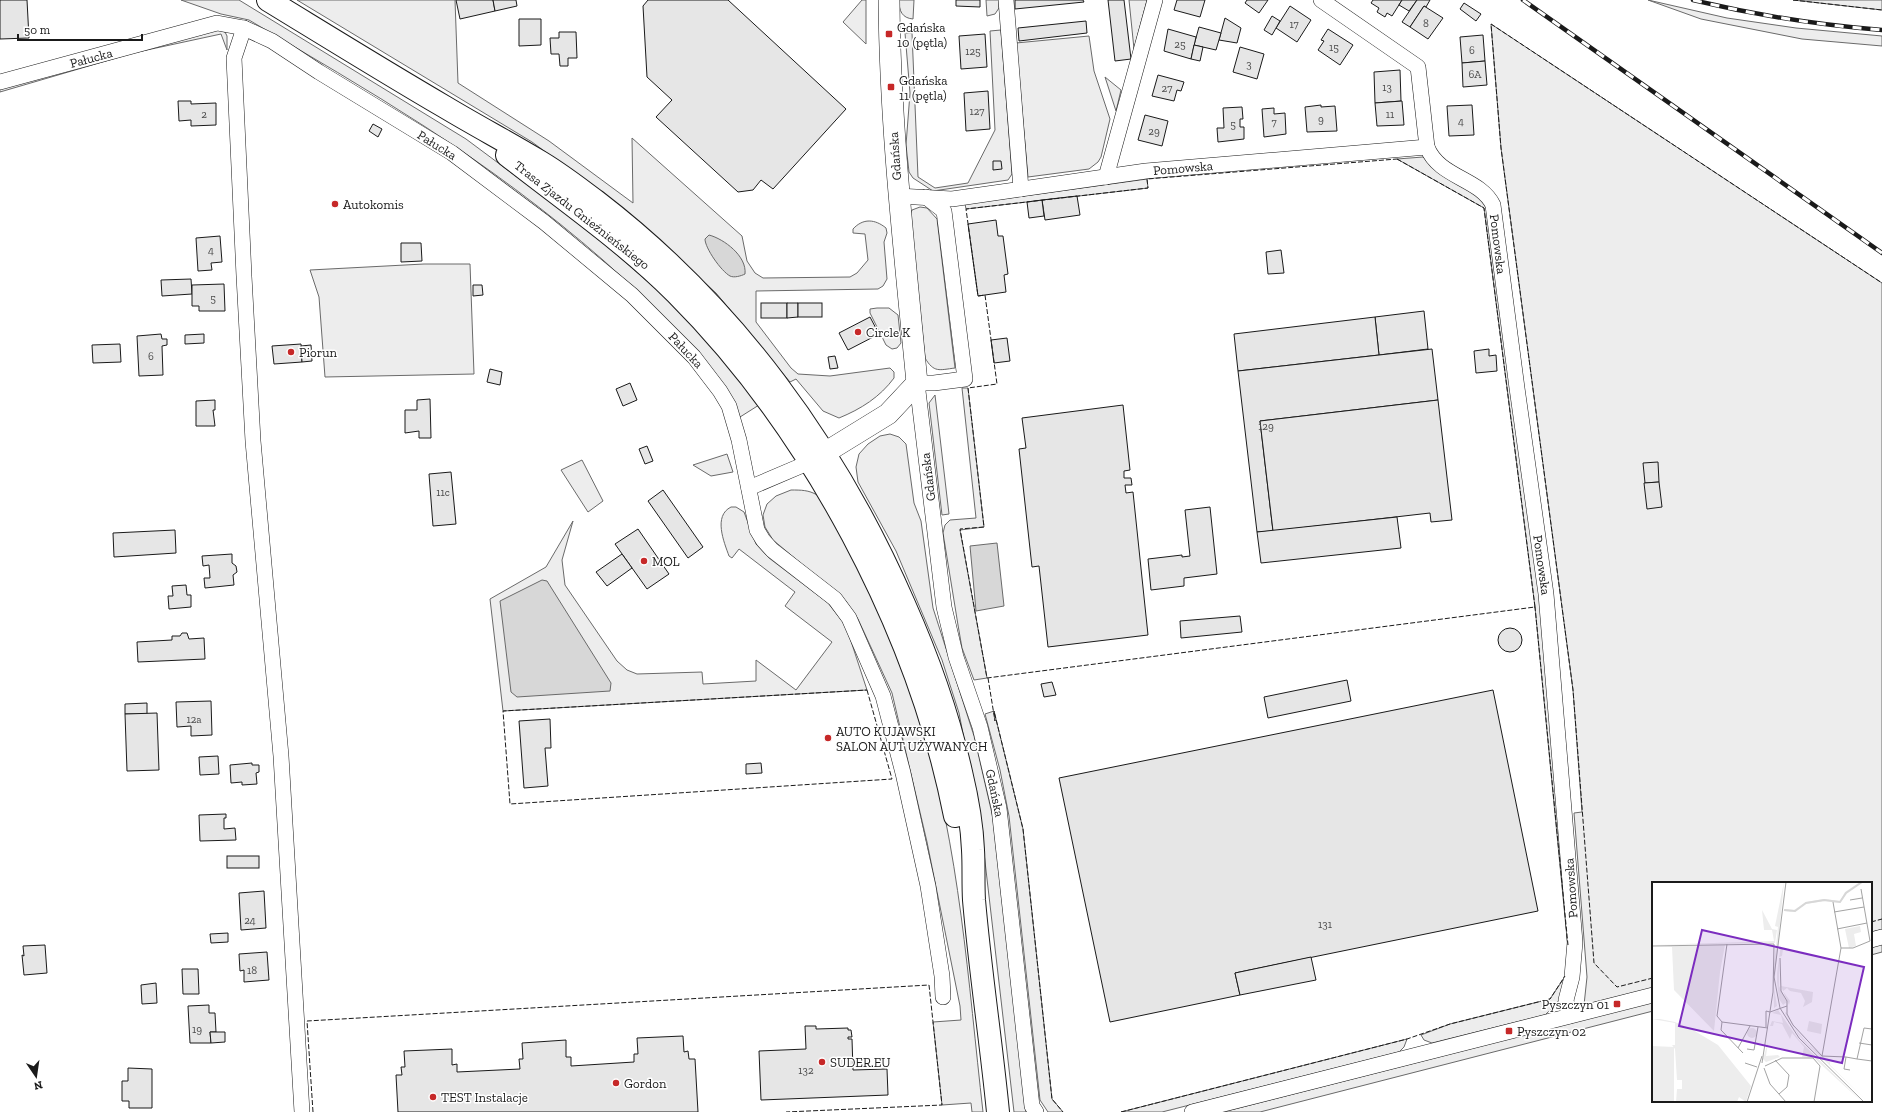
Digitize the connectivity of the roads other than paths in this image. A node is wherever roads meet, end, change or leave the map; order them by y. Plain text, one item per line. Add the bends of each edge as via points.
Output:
1 (268, 0) edge
2 (889, 0) edge
3 (1006, 0) edge
4 (1155, 0) edge
5 (1321, 0) edge
6 (244, 28) junction
7 (0, 82) edge
8 (1427, 147) junction
9 (1106, 177) junction
10 (1021, 189) junction
11 (898, 196) junction
12 (926, 197) junction
13 (917, 383) junction
14 (818, 458) junction
15 (749, 488) junction
16 (1882, 937) edge
17 (1872, 940) edge
18 (1652, 995) edge
19 (943, 997) dead end
20 (1568, 1016) junction
21 (302, 1112) edge
22 (998, 1112) edge
23 (1036, 1112) edge
24 (1192, 1112) edge

1 - 14 main road, Trasa Zjazdu Gnieźnieńskiego via 541,162 597,202 667,261 757,356
2 - 11 street, Gdańska
3 - 10 street
4 - 9 street
5 - 8 street, Pomowska via 1418,67
6 - 7 street, Pałucka via 217,23
6 - 15 street, Pałucka via 272,41 452,153 544,222 632,295 694,357 720,391 729,406 736,429
6 - 21 street via 234,58 244,276 253,441 281,756
8 - 9 street, Pomowska via 1146,171
8 - 20 street, Pomowska via 1439,166 1486,194 1493,205 1546,594 1575,942 1572,977 1566,1000
9 - 10 street, Pomowska
10 - 12 street, Pomowska via 952,198
11 - 12 street, Pomowska
11 - 13 street, Gdańska
12 - 13 street via 944,211 965,379
13 - 14 street via 888,414
13 - 23 street, Gdańska via 944,607 956,657 980,727 999,808 1032,1106
14 - 15 street
14 - 22 main road via 873,536 918,636 945,709 962,775 973,845 974,898
15 - 19 street via 757,530 763,540 772,550 835,599 849,618 883,696 928,886
16 - 17 street
18 - 20 street
20 - 24 street

